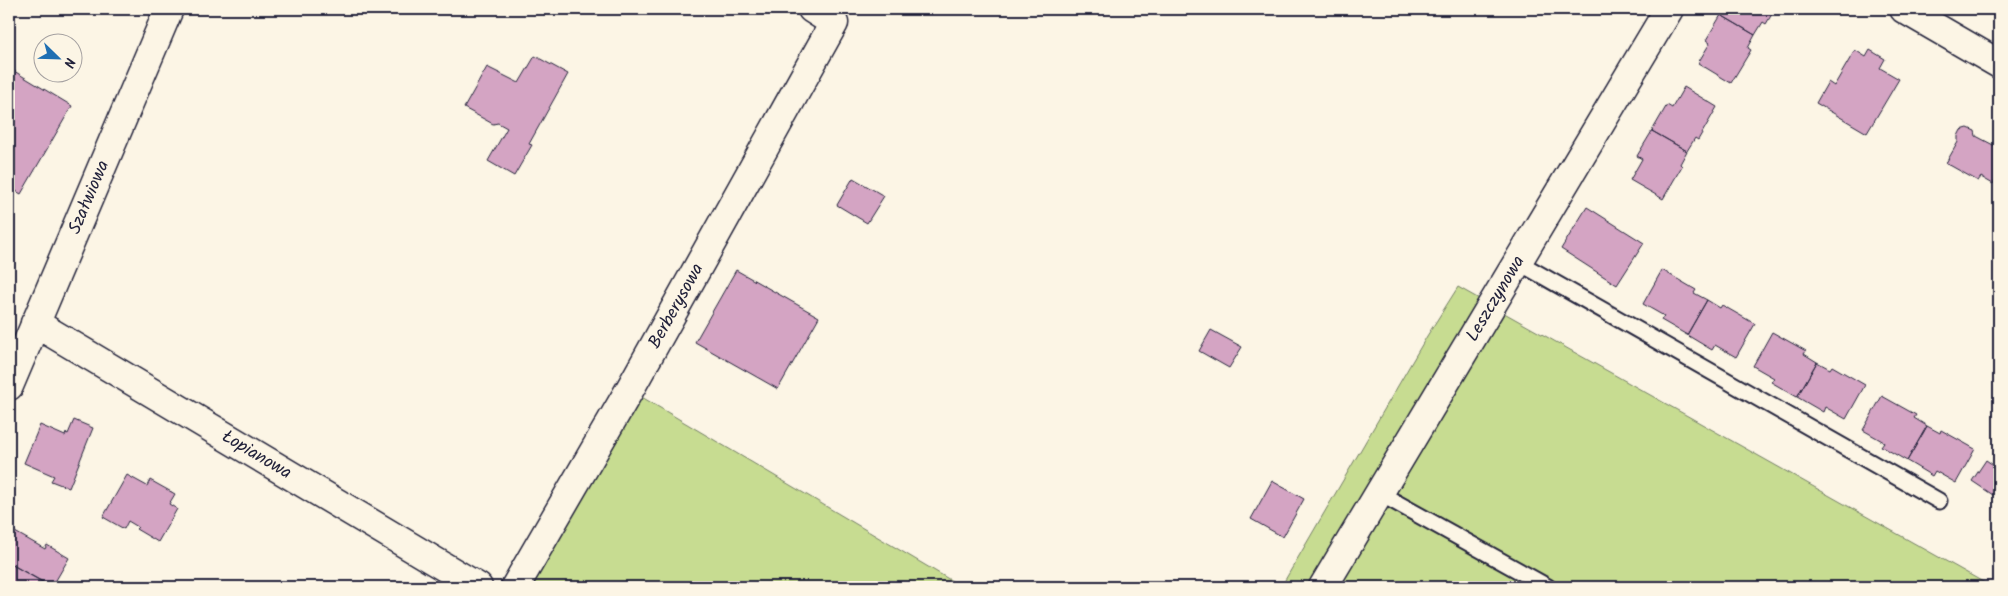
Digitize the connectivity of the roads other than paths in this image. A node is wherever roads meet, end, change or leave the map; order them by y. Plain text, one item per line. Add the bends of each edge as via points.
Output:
1 (169, 9) edge
2 (1669, 9) edge
3 (1904, 9) edge
4 (823, 16) edge
5 (1999, 64) edge
6 (1518, 262) junction
7 (35, 323) junction
8 (9, 386) edge
9 (1379, 493) junction
10 (1939, 501) dead end
11 (478, 587) edge
12 (516, 587) edge
13 (1323, 587) edge
14 (1548, 587) edge

1 - 7 street, Szałwiowa
2 - 6 street, Leszczynowa
3 - 5 street
4 - 12 street, Berberysowa via 635,381
6 - 9 street, Leszczynowa
6 - 10 lane
7 - 8 street, Szałwiowa
7 - 11 street, Łopianowa
9 - 13 street, Leszczynowa
9 - 14 lane

